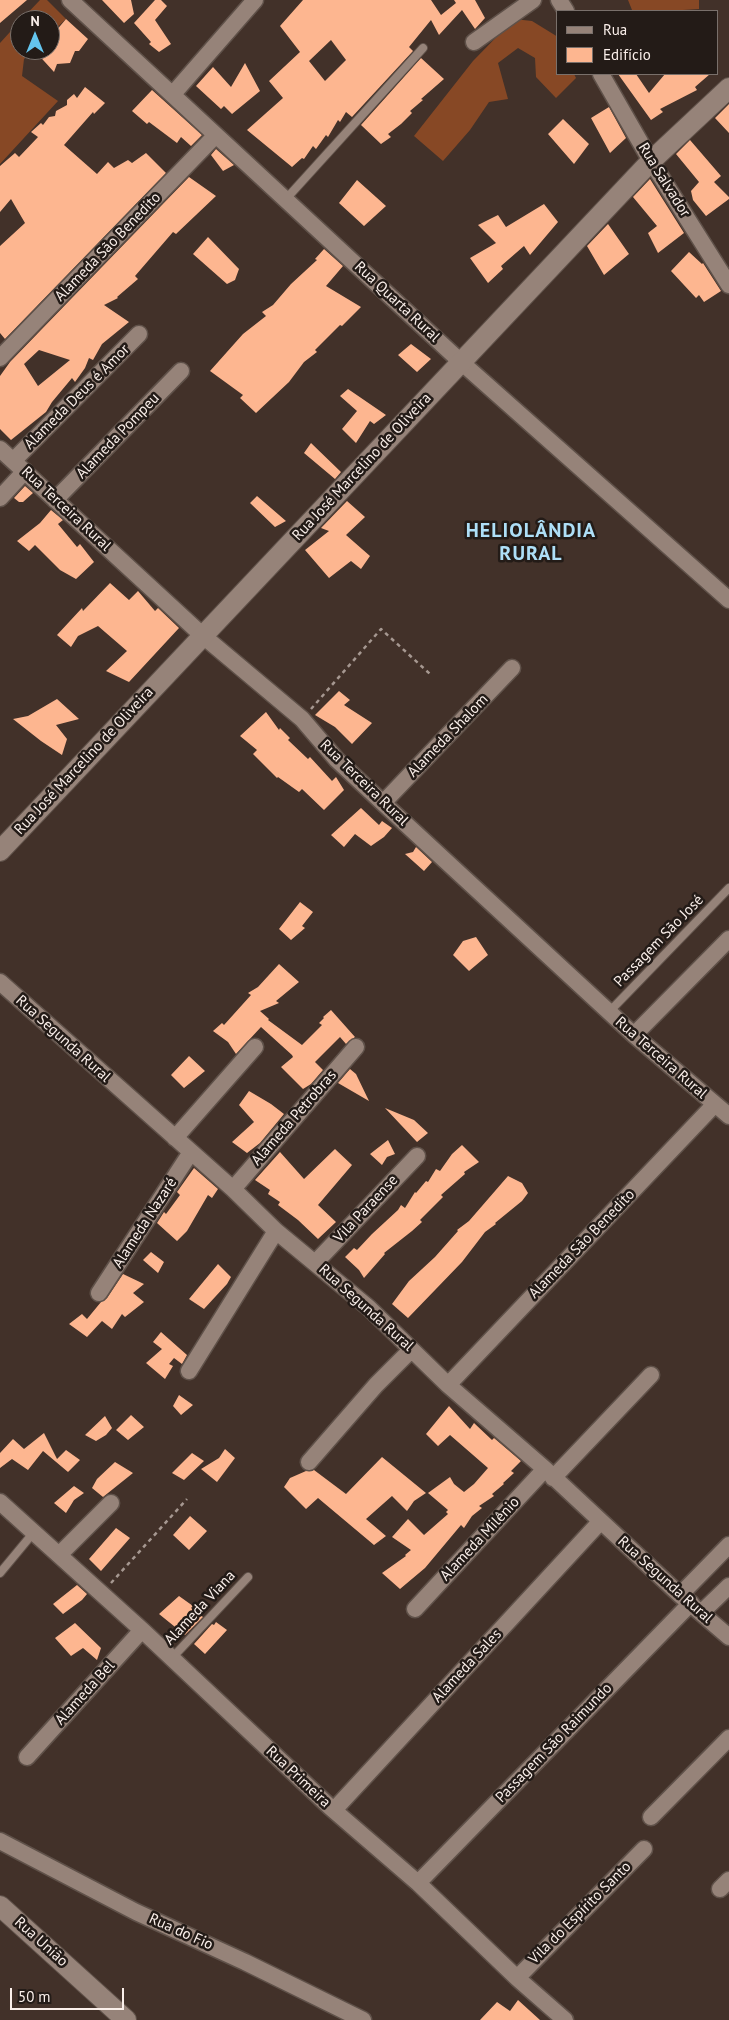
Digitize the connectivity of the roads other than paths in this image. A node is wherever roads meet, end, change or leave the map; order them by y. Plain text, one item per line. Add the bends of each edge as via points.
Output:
1 (70, 0) edge
2 (255, 0) edge
3 (533, 0) edge
4 (474, 42) dead end
5 (423, 48) dead end
6 (602, 75) edge
7 (729, 88) edge
8 (173, 94) junction
9 (216, 136) junction
10 (651, 160) junction
11 (286, 199) junction
12 (729, 285) edge
13 (139, 334) dead end
14 (0, 358) edge
15 (461, 362) junction
16 (181, 371) dead end
17 (0, 449) edge
18 (19, 466) junction
19 (0, 498) edge
20 (55, 500) junction
21 (729, 600) edge
22 (202, 635) junction
23 (512, 668) dead end
24 (383, 803) junction
25 (0, 851) edge
26 (729, 888) edge
27 (729, 939) edge
28 (0, 982) edge
29 (609, 1012) junction
30 (634, 1036) junction
31 (255, 1046) dead end
32 (356, 1046) dead end
33 (715, 1104) junction
34 (729, 1116) edge
35 (175, 1138) junction
36 (191, 1152) junction
37 (417, 1156) dead end
38 (233, 1189) junction
39 (276, 1231) junction
40 (316, 1262) junction
41 (99, 1293) dead end
42 (411, 1350) junction
43 (189, 1371) dead end
44 (651, 1375) dead end
45 (448, 1385) junction
46 (309, 1462) dead end
47 (549, 1474) junction
48 (0, 1502) edge
49 (111, 1503) dead end
50 (600, 1522) junction
51 (34, 1532) junction
52 (729, 1545) edge
53 (59, 1555) junction
54 (0, 1574) edge
55 (248, 1577) dead end
56 (729, 1586) edge
57 (691, 1604) junction
58 (415, 1609) dead end
59 (142, 1630) junction
60 (729, 1637) edge
61 (172, 1658) junction
62 (729, 1738) edge
63 (27, 1757) dead end
64 (334, 1810) junction
65 (651, 1817) dead end
66 (0, 1841) edge
67 (644, 1849) dead end
68 (418, 1883) junction
69 (0, 1906) edge
70 (517, 1978) junction
71 (126, 2020) edge
72 (363, 2020) edge
73 (565, 2020) edge

1 - 8 street, Rua Quarta Rural
2 - 8 street
3 - 4 street
5 - 11 lane
6 - 10 street, Rua Salvador
7 - 10 street, Rua José Marcelino de Oliveira
8 - 9 street, Rua Quarta Rural
9 - 11 street, Rua Quarta Rural
9 - 14 street, Alameda São Benedito
10 - 12 street, Rua Salvador
10 - 15 street, Rua José Marcelino de Oliveira
11 - 15 street, Rua Quarta Rural
13 - 18 street, Alameda Deus é Amor
15 - 21 street, Rua Quarta Rural
15 - 22 street, Rua José Marcelino de Oliveira
16 - 20 street, Alameda Pompeu
17 - 18 street, Rua Terceira Rural
18 - 19 street, Alameda Deus é Amor
18 - 20 street, Rua Terceira Rural
20 - 22 street, Rua Terceira Rural
22 - 24 street, Rua Terceira Rural via 302,719 337,760
22 - 25 street, Rua José Marcelino de Oliveira
23 - 24 street, Alameda Shalom
24 - 29 street, Rua Terceira Rural
26 - 29 lane, Passagem São José
27 - 30 street
28 - 35 street, Rua Segunda Rural
29 - 30 street, Rua Terceira Rural
30 - 33 street, Rua Terceira Rural
31 - 35 street
32 - 38 street, Alameda Petrobras
33 - 34 street, Rua Terceira Rural
33 - 45 street, Alameda São Benedito
35 - 36 street, Rua Segunda Rural
36 - 38 street, Rua Segunda Rural
36 - 41 street, Alameda Nazaré
37 - 40 street, Vila Paraense
38 - 39 street, Rua Segunda Rural
39 - 40 street, Rua Segunda Rural
39 - 43 street
40 - 42 street, Rua Segunda Rural
42 - 45 street, Rua Segunda Rural
42 - 46 street
44 - 47 street, Alameda Milênio
45 - 47 street, Rua Segunda Rural
47 - 50 street, Rua Segunda Rural
47 - 58 street, Alameda Milênio
48 - 51 street, Rua Primeira
49 - 53 street
50 - 57 street, Rua Segunda Rural
50 - 64 street, Alameda Sales
51 - 53 street, Rua Primeira
51 - 54 lane
52 - 57 street
53 - 59 street, Rua Primeira
55 - 61 lane, Alameda Viana
56 - 57 street
57 - 60 street, Rua Segunda Rural
57 - 68 street, Passagem São Raimundo
59 - 61 street, Rua Primeira
59 - 63 street, Alameda Bel
61 - 64 street, Rua Primeira
62 - 65 street
64 - 68 street, Rua Primeira
66 - 72 street, Rua do Fio via 136,1912
67 - 70 street, Vila do Espírito Santo
68 - 70 street, Rua Primeira
69 - 71 street, Rua União
70 - 73 street, Rua Primeira

